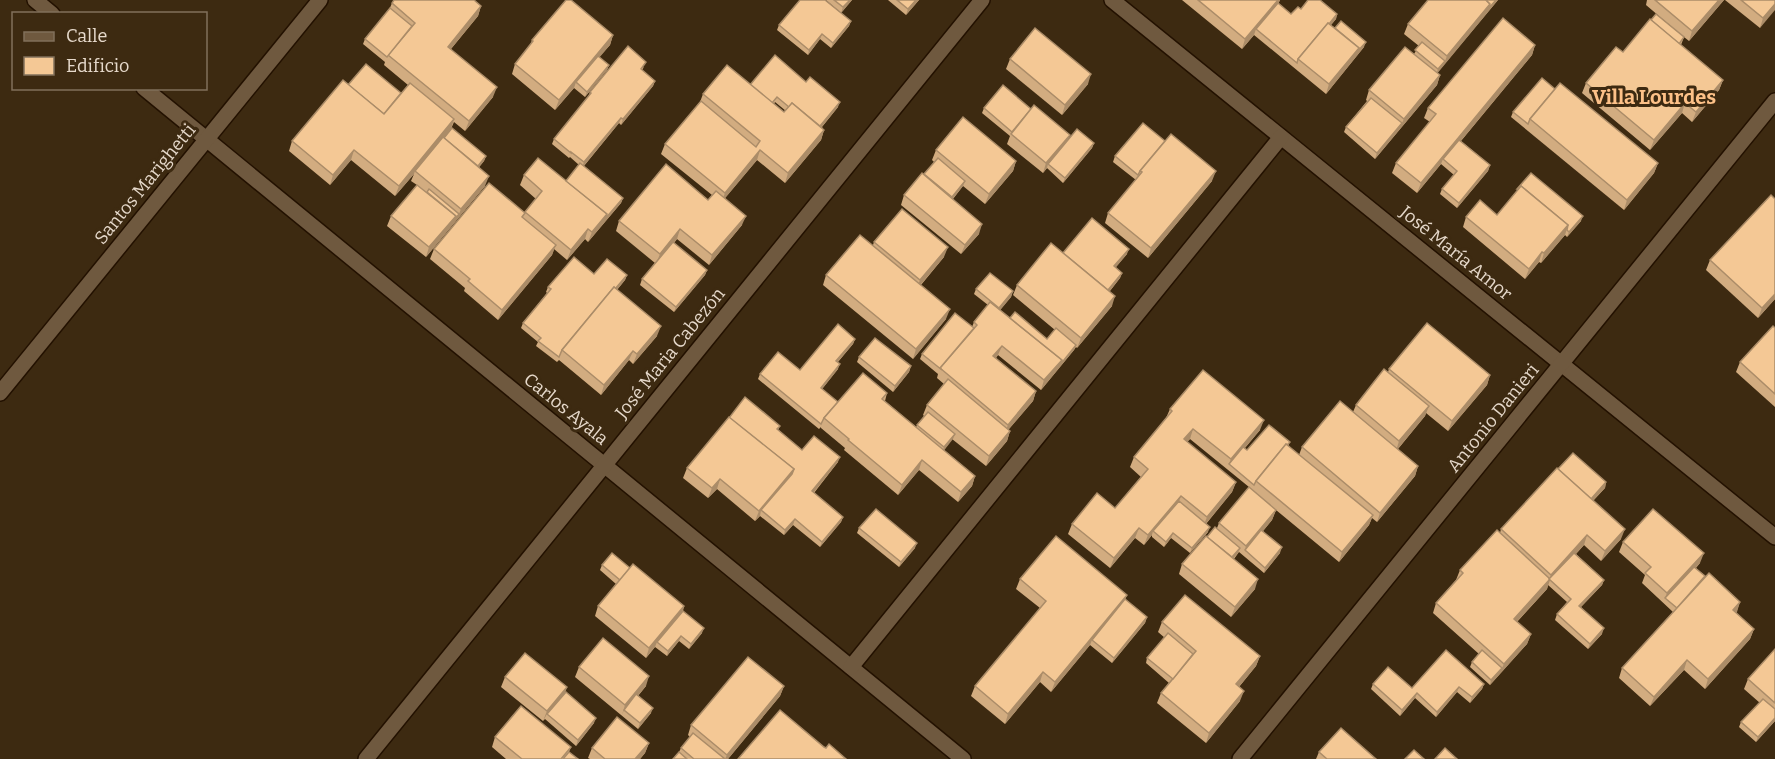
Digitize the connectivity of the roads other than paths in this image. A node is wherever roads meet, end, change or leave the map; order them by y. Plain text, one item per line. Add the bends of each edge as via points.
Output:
1 (35, 0) edge
2 (320, 0) edge
3 (982, 0) edge
4 (1112, 0) edge
5 (50, 12) edge
6 (146, 90) edge
7 (1775, 101) edge
8 (1281, 137) junction
9 (206, 140) junction
10 (1561, 364) junction
11 (0, 393) edge
12 (604, 465) junction
13 (1775, 537) edge
14 (851, 667) junction
15 (366, 759) edge
16 (963, 759) edge
17 (1240, 759) edge

1 - 5 street
2 - 9 street, Santos Marighetti
3 - 12 street, José Maria Cabezón
4 - 8 street, José María Amor
6 - 9 street, Carlos Ayala
7 - 10 street, Antonio Danieri
8 - 10 street, José María Amor
8 - 14 street
9 - 11 street, Santos Marighetti
9 - 12 street, Carlos Ayala
10 - 13 street, José María Amor
10 - 17 street, Antonio Danieri
12 - 14 street, Carlos Ayala
12 - 15 street, José Maria Cabezón
14 - 16 street, Carlos Ayala

